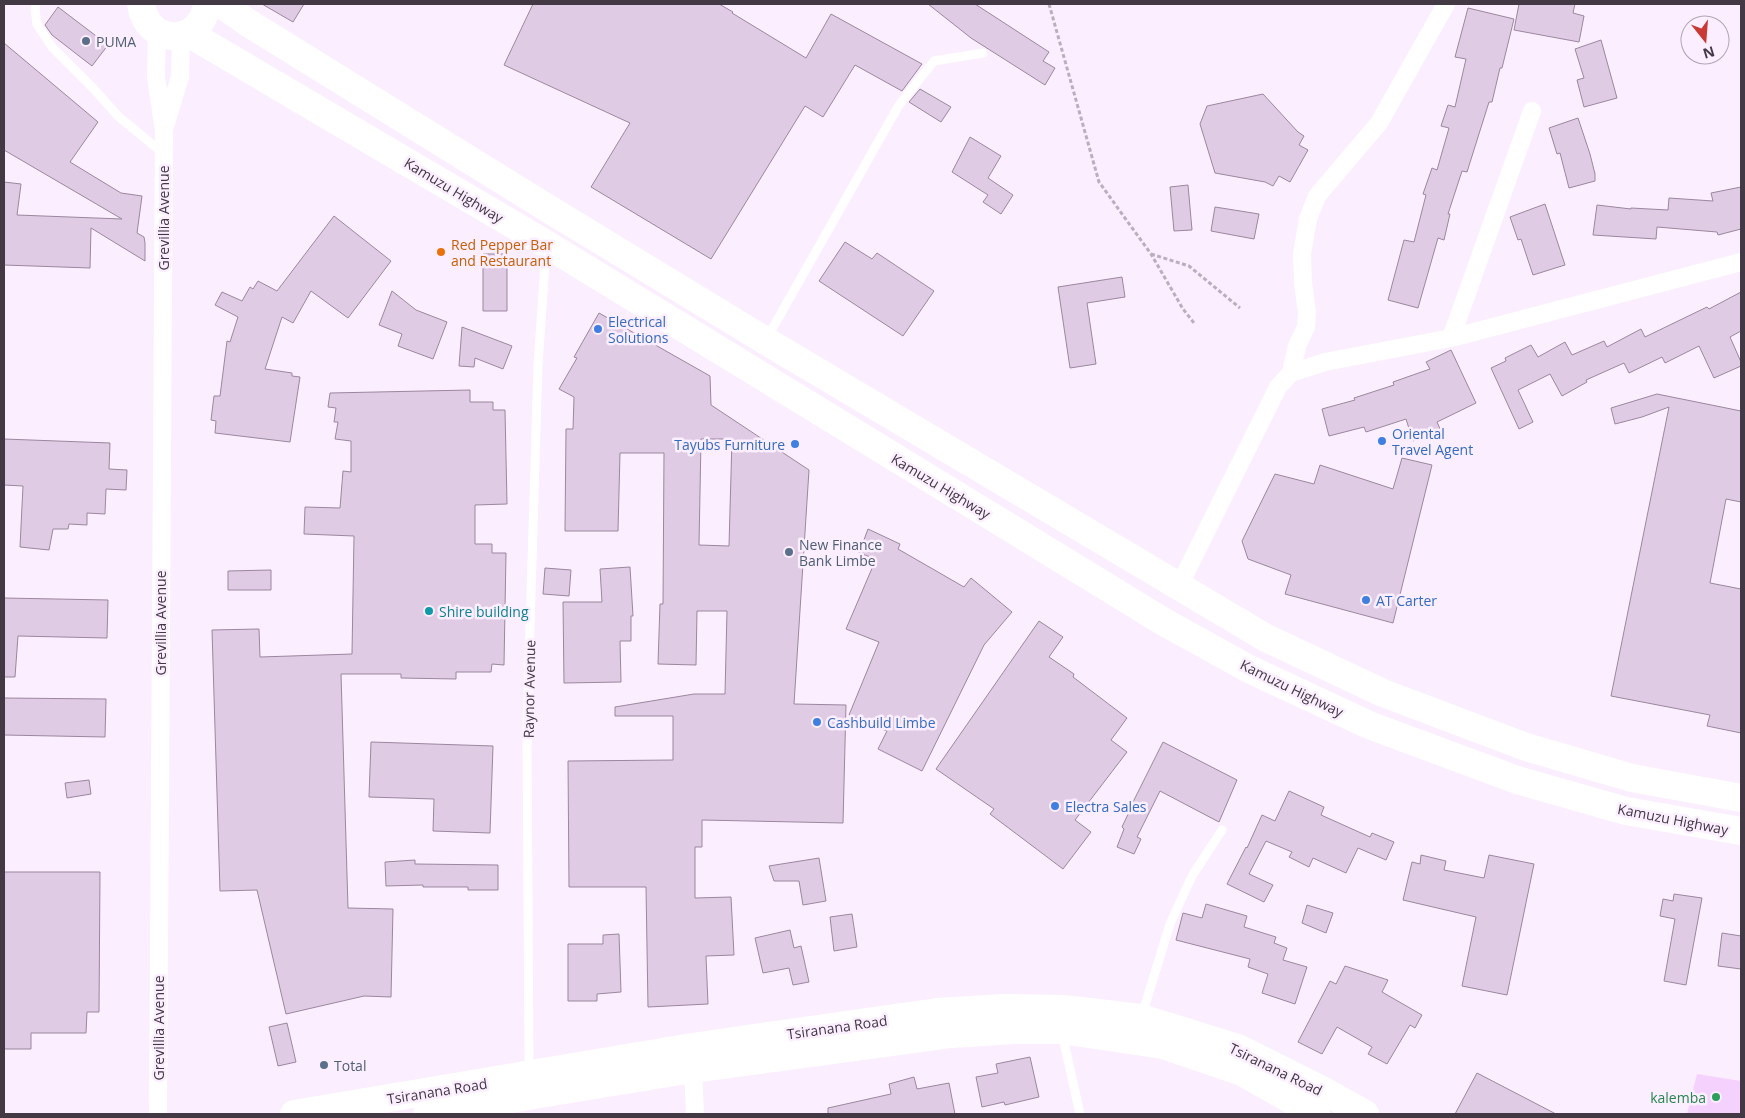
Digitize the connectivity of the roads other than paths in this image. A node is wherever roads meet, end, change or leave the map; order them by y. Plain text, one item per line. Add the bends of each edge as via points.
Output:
1 (36, 4) edge
2 (141, 4) edge
3 (207, 4) edge
4 (221, 4) edge
5 (1446, 4) edge
6 (175, 33) junction
7 (983, 53) dead end
8 (1532, 111) dead end
9 (164, 131) junction
10 (164, 154) junction
11 (546, 244) junction
12 (1741, 262) edge
13 (1451, 338) junction
14 (766, 341) junction
15 (1291, 373) junction
16 (1179, 586) junction
17 (1741, 798) edge
18 (1222, 830) dead end
19 (1741, 831) edge
20 (1141, 1018) junction
21 (1061, 1030) junction
22 (693, 1069) junction
23 (522, 1096) edge
24 (158, 1114) edge
25 (294, 1114) edge
26 (427, 1114) edge
27 (695, 1114) edge
28 (1080, 1114) edge
29 (1316, 1114) edge
30 (1364, 1114) edge

1 - 10 lane via 37,24 52,47 118,116
2 - 6 highway via 149,24
3 - 6 highway via 206,13 194,30
4 - 14 highway
5 - 15 street via 1379,123 1317,196 1308,219 1302,254 1306,327 1297,346
6 - 9 street, Grevillia Avenue via 180,77
6 - 9 street, Grevillia Avenue via 156,77
6 - 11 highway, Kamuzu Highway
7 - 14 lane via 934,61 900,104
8 - 13 street
9 - 10 street, Grevillia Avenue
10 - 24 street, Grevillia Avenue
11 - 19 highway, Kamuzu Highway via 1156,617 1249,669 1369,725 1517,780 1626,811
11 - 23 lane, Raynor Avenue via 538,365 527,725
12 - 13 street
13 - 15 street via 1325,362
14 - 16 highway
15 - 16 street via 1278,387
16 - 17 highway via 1266,638 1401,700 1526,747 1632,778
18 - 20 lane via 1192,876 1170,924
20 - 23 highway, Tsiranana Road via 1004,1008 938,1012 692,1047
20 - 30 highway, Tsiranana Road via 1238,1048
21 - 22 highway, Tsiranana Road via 952,1034
21 - 28 lane
21 - 29 highway, Tsiranana Road via 1163,1045 1242,1072
22 - 23 highway, Tsiranana Road
22 - 27 street
23 - 25 highway, Tsiranana Road
23 - 26 highway, Tsiranana Road

